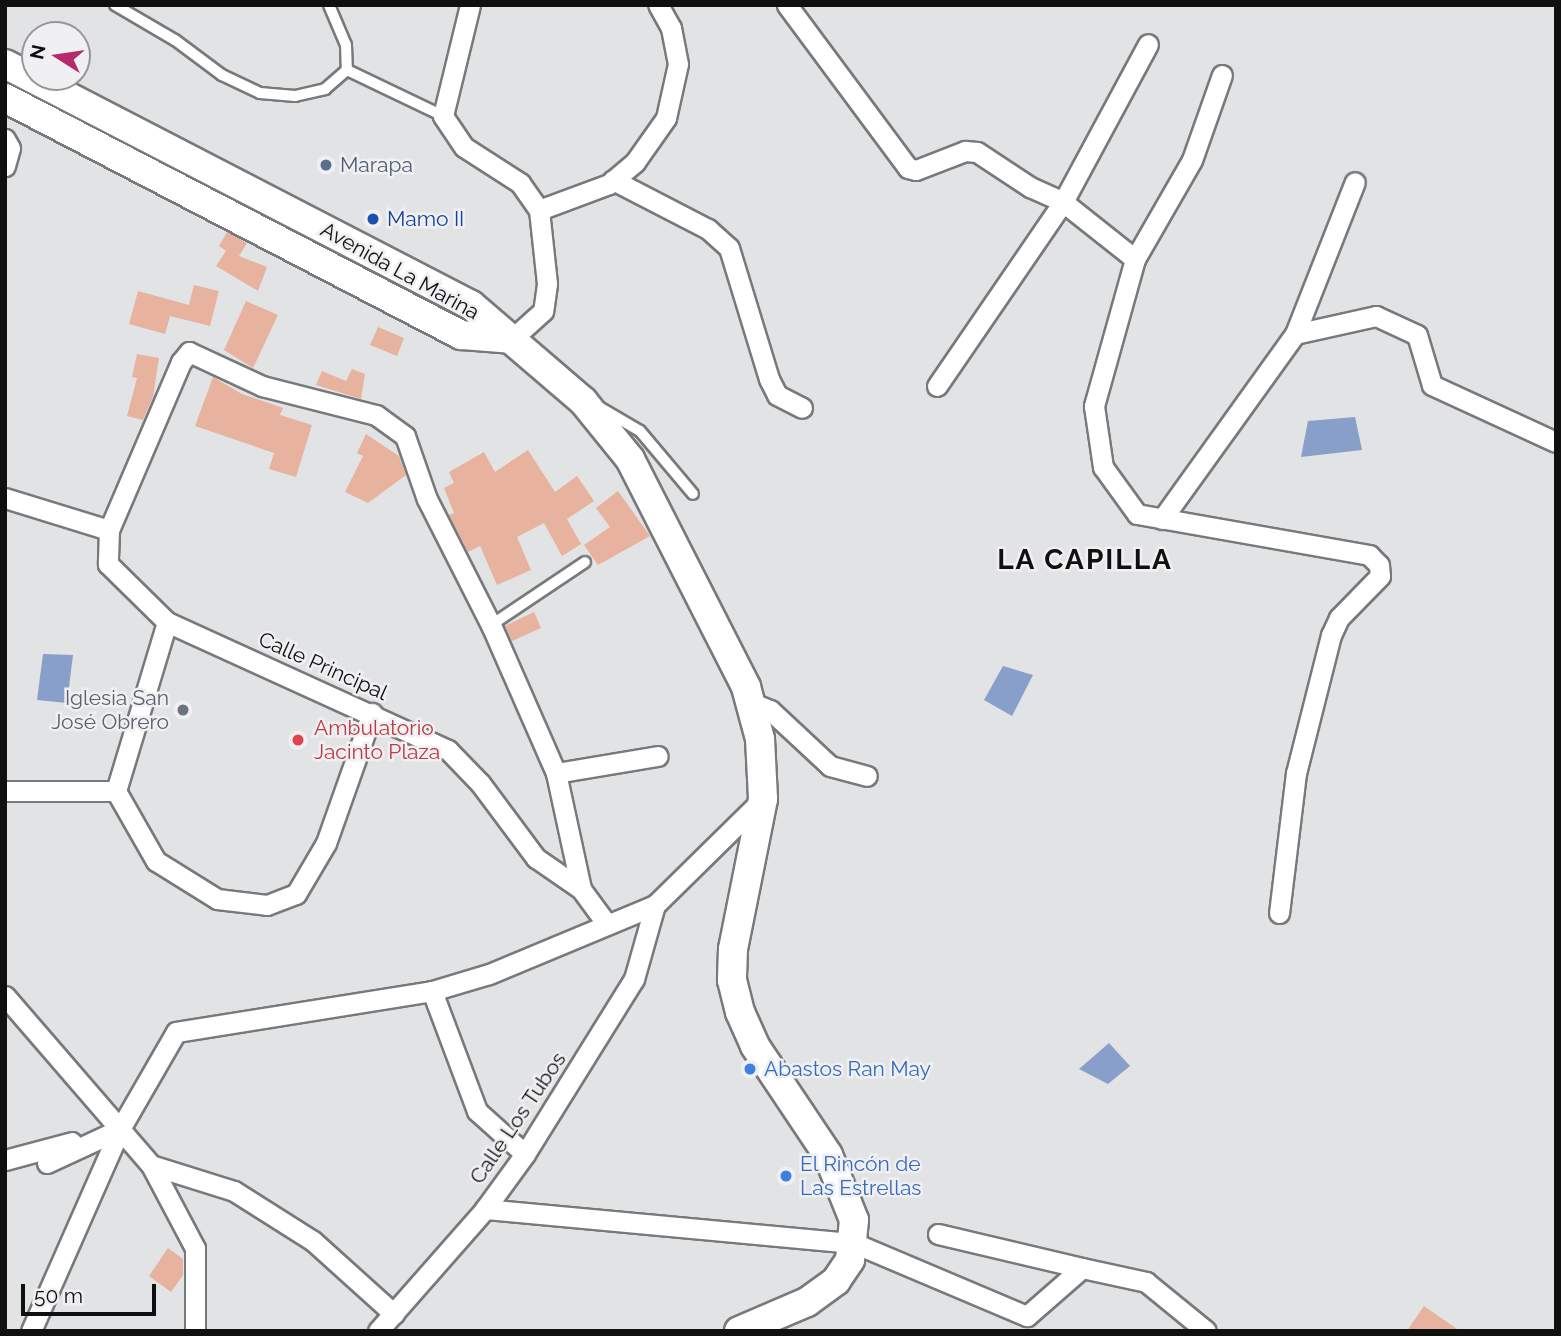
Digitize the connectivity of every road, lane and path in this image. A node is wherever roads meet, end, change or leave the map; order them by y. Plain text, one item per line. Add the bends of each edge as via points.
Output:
1 (115, 5) edge
2 (329, 5) edge
3 (470, 5) edge
4 (658, 5) edge
5 (787, 5) edge
6 (1148, 44) dead end
7 (5, 64) edge
8 (347, 70) junction
9 (1222, 75) dead end
10 (5, 98) edge
11 (443, 116) junction
12 (5, 139) edge
13 (5, 166) edge
14 (613, 180) junction
15 (1355, 182) dead end
16 (1063, 202) junction
17 (539, 210) junction
18 (1135, 259) junction
19 (1296, 334) junction
20 (512, 339) junction
21 (937, 386) dead end
22 (583, 401) junction
23 (802, 408) dead end
24 (1556, 442) edge
25 (693, 494) dead end
26 (5, 498) edge
27 (1163, 519) junction
28 (109, 530) junction
29 (585, 562) dead end
30 (167, 622) junction
31 (491, 625) junction
32 (750, 702) junction
33 (372, 713) junction
34 (658, 756) dead end
35 (556, 773) junction
36 (867, 776) dead end
37 (5, 791) edge
38 (116, 791) junction
39 (763, 799) junction
40 (581, 889) junction
41 (655, 905) junction
42 (1279, 913) dead end
43 (606, 923) junction
44 (432, 991) junction
45 (5, 996) edge
46 (120, 1129) junction
47 (525, 1154) junction
48 (5, 1160) edge
49 (47, 1163) dead end
50 (151, 1165) junction
51 (485, 1209) junction
52 (937, 1234) dead end
53 (855, 1243) junction
54 (1082, 1268) junction
55 (394, 1314) junction
56 (31, 1331) edge
57 (195, 1331) edge
58 (378, 1331) edge
59 (739, 1331) edge
60 (1206, 1331) edge

1 - 8 lane via 175,40 222,75 260,93 295,96 325,89
2 - 8 lane via 346,45
3 - 11 street
4 - 14 street via 671,27 678,64 666,118 635,162
5 - 16 street via 908,168 916,170 970,150
6 - 16 street
7 - 20 main road, Avenida La Marina via 471,305
8 - 11 lane
9 - 18 street via 1192,160
10 - 20 main road, Avenida La Marina via 461,335
11 - 17 street via 464,147 520,183
12 - 13 street via 10,148
14 - 17 street
14 - 23 street via 708,229 729,248 769,379 777,395
15 - 19 street
16 - 18 street
16 - 21 street
17 - 20 street via 547,284 543,311
18 - 27 street via 1094,406 1103,467 1137,514
19 - 24 street via 1376,316 1398,323 1417,335 1432,385
19 - 27 street
20 - 22 main road
22 - 25 lane via 606,407 640,431
22 - 32 main road via 630,459 687,566
26 - 28 street
27 - 42 street via 1369,555 1380,565 1380,576 1339,618 1331,635 1296,773
28 - 30 street, Calle Principal via 108,564
28 - 31 street via 189,352 262,386 376,415 405,436 427,499
29 - 31 lane
30 - 33 street, Calle Principal
30 - 38 street
31 - 35 street
32 - 36 street via 769,710 830,766
32 - 39 main road via 760,739
33 - 38 street via 326,843 296,894 267,905 217,899 156,861
33 - 40 street, Calle Principal via 448,750 480,783 536,858
34 - 35 street
35 - 40 street
37 - 38 street
39 - 41 street
39 - 53 main road via 733,949 733,980 755,1046 828,1154 854,1220
40 - 43 street, Calle Principal
41 - 43 street
41 - 47 street, Calle Los Tubos via 634,979
43 - 44 street via 489,974
44 - 46 street via 176,1032
44 - 47 street via 477,1111
45 - 46 street
46 - 48 street
46 - 49 street
46 - 50 street
46 - 56 street
47 - 51 street, Calle Los Tubos
50 - 55 street via 234,1191 313,1241
50 - 57 street via 195,1248
51 - 53 street
51 - 55 street, Calle Los Tubos
52 - 54 street
53 - 54 street via 1027,1316
53 - 59 main road via 836,1281 807,1303
54 - 60 street via 1146,1282
55 - 58 street, Calle Los Tubos

